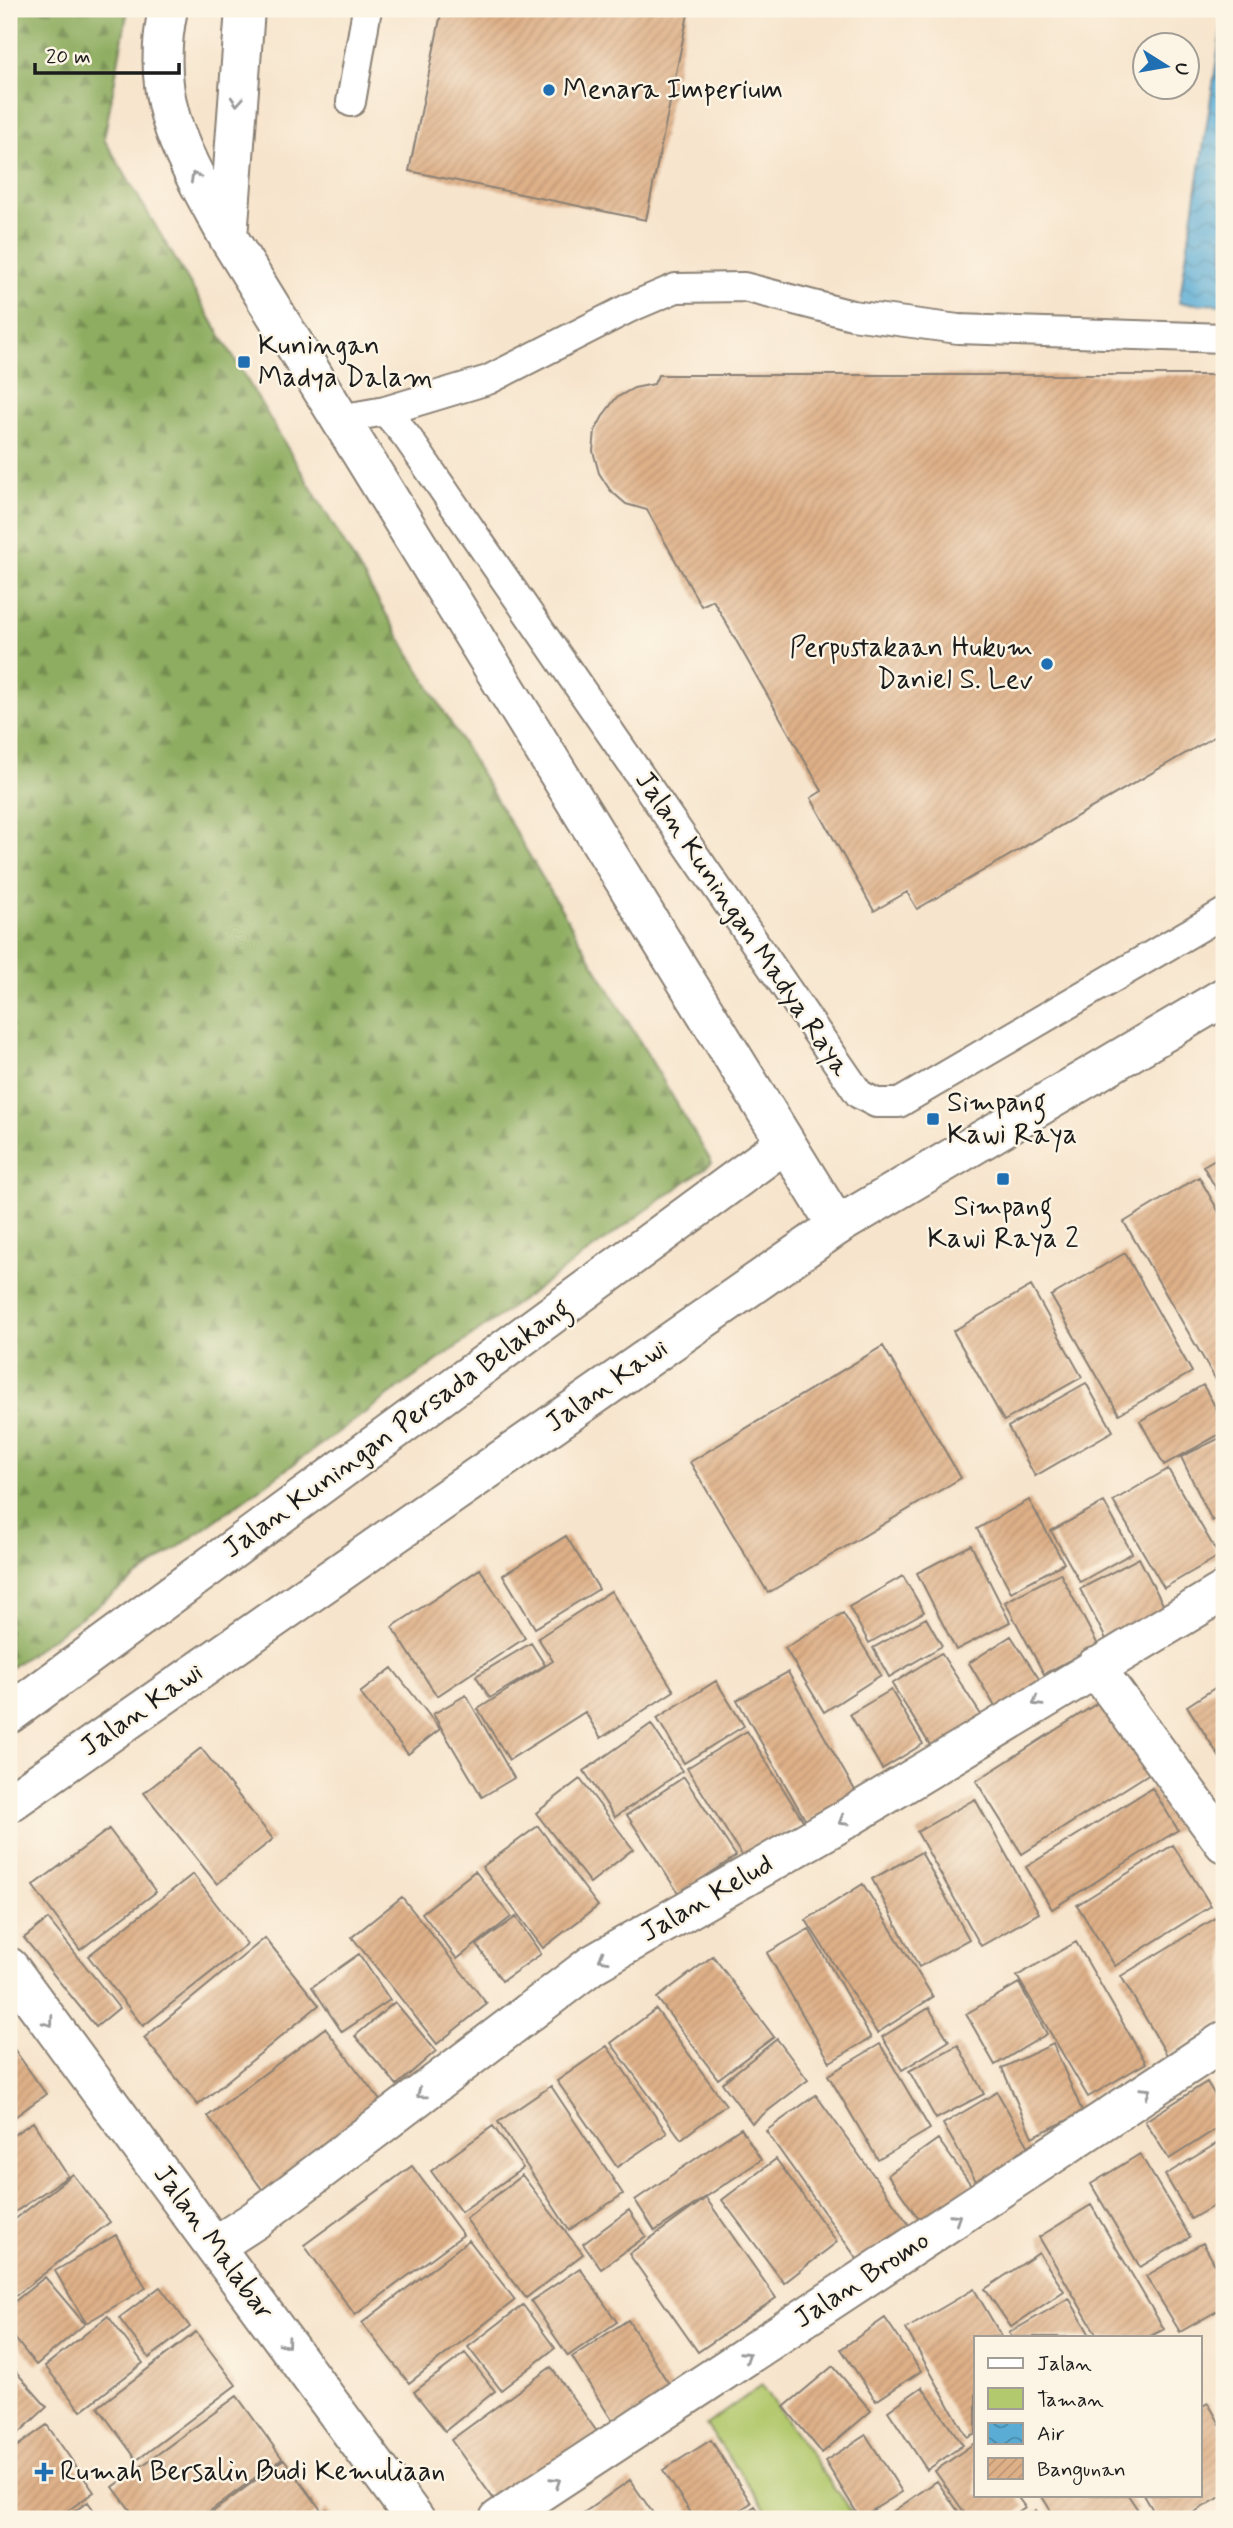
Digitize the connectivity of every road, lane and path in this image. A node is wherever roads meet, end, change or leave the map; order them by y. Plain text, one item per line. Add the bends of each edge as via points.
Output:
1 (168, 9) edge
2 (245, 9) edge
3 (367, 9) edge
4 (351, 102) dead end
5 (228, 237) junction
6 (1224, 338) edge
7 (385, 411) junction
8 (340, 419) junction
9 (1224, 913) edge
10 (1224, 997) edge
11 (785, 1144) junction
12 (837, 1226) junction
13 (1224, 1591) edge
14 (1095, 1667) junction
15 (9, 1714) edge
16 (9, 1803) edge
17 (1224, 1843) edge
18 (9, 1967) edge
19 (1224, 2041) edge
20 (215, 2246) junction
21 (415, 2519) edge
22 (499, 2519) edge

5 -> 1 street via 177,143 164,100 162,39
2 -> 5 street
3 - 4 lane
5 - 8 street
6 - 7 lane via 958,329 852,315 744,288 677,288 488,380
7 - 8 lane
7 - 9 lane, Jalan Kuningan Madya Raya via 440,483 859,1094 876,1103 899,1103
8 - 11 street
10 - 12 street, Jalan Kawi
11 - 12 street
11 - 15 street, Jalan Kuningan Persada Belakang
12 - 16 street, Jalan Kawi
13 - 14 street, Jalan Kelud
14 - 17 street
14 -> 20 street, Jalan Kelud via 836,1825 593,1964
18 -> 20 street, Jalan Malabar
22 -> 19 street, Jalan Bromo
20 -> 21 street, Jalan Malabar

